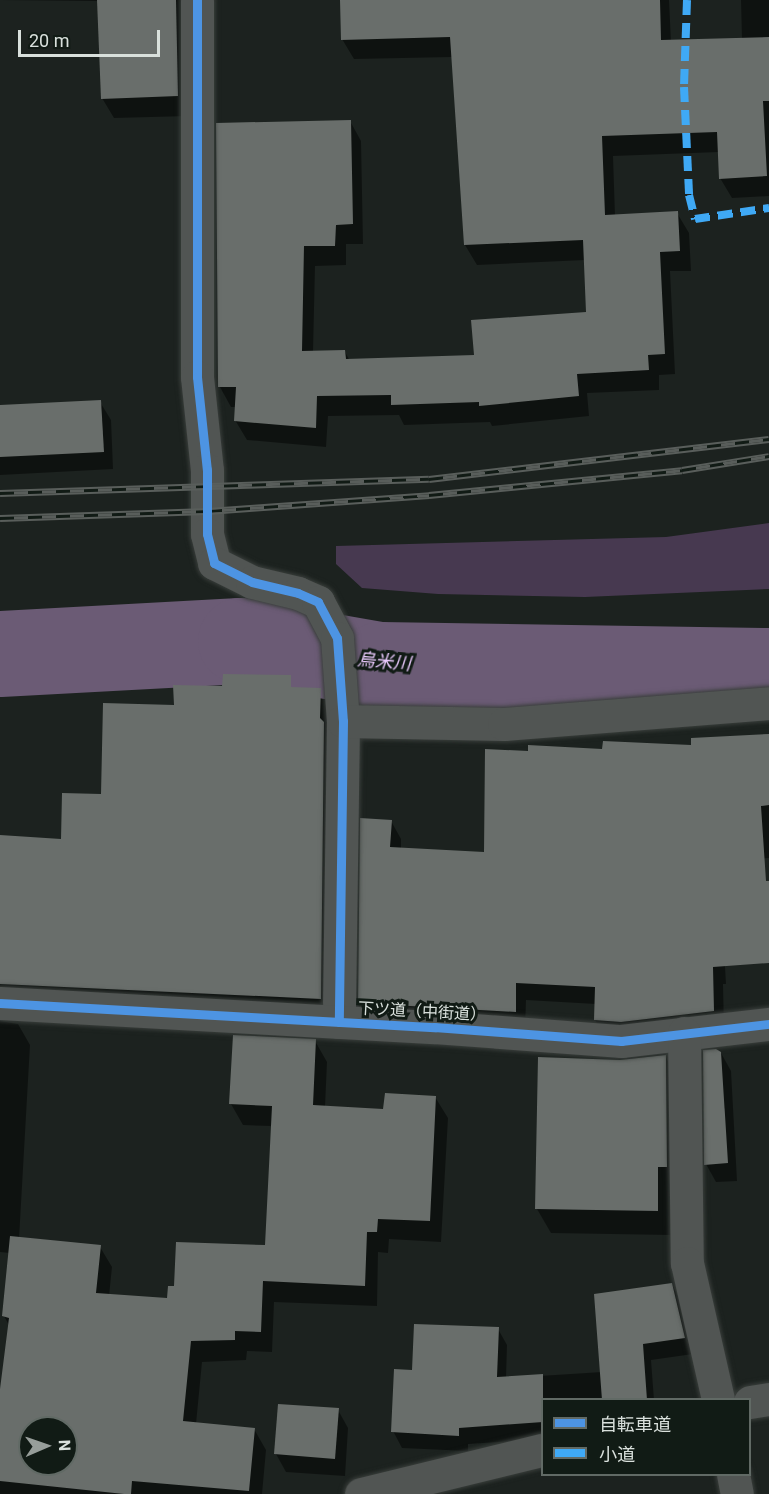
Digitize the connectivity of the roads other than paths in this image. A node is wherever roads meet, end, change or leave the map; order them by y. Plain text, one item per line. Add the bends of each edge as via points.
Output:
1 (197, 0) edge
2 (769, 703) edge
3 (343, 721) junction
4 (0, 1004) edge
5 (339, 1022) junction
6 (769, 1023) edge
7 (684, 1033) junction
8 (718, 1398) edge
9 (769, 1399) edge
10 (751, 1402) edge
11 (541, 1450) edge
12 (733, 1476) edge
13 (361, 1494) edge
14 (737, 1494) edge

1 - 3 street via 197,377 207,470 207,534 214,563 252,582 318,602 337,638
2 - 3 street via 504,724
3 - 5 street
4 - 5 street, 下ツ道（中街道）
5 - 7 street, 下ツ道（中街道） via 621,1041
6 - 7 street, 下ツ道（中街道）
7 - 8 street via 687,1263
9 - 10 street
11 - 13 street
12 - 14 street

